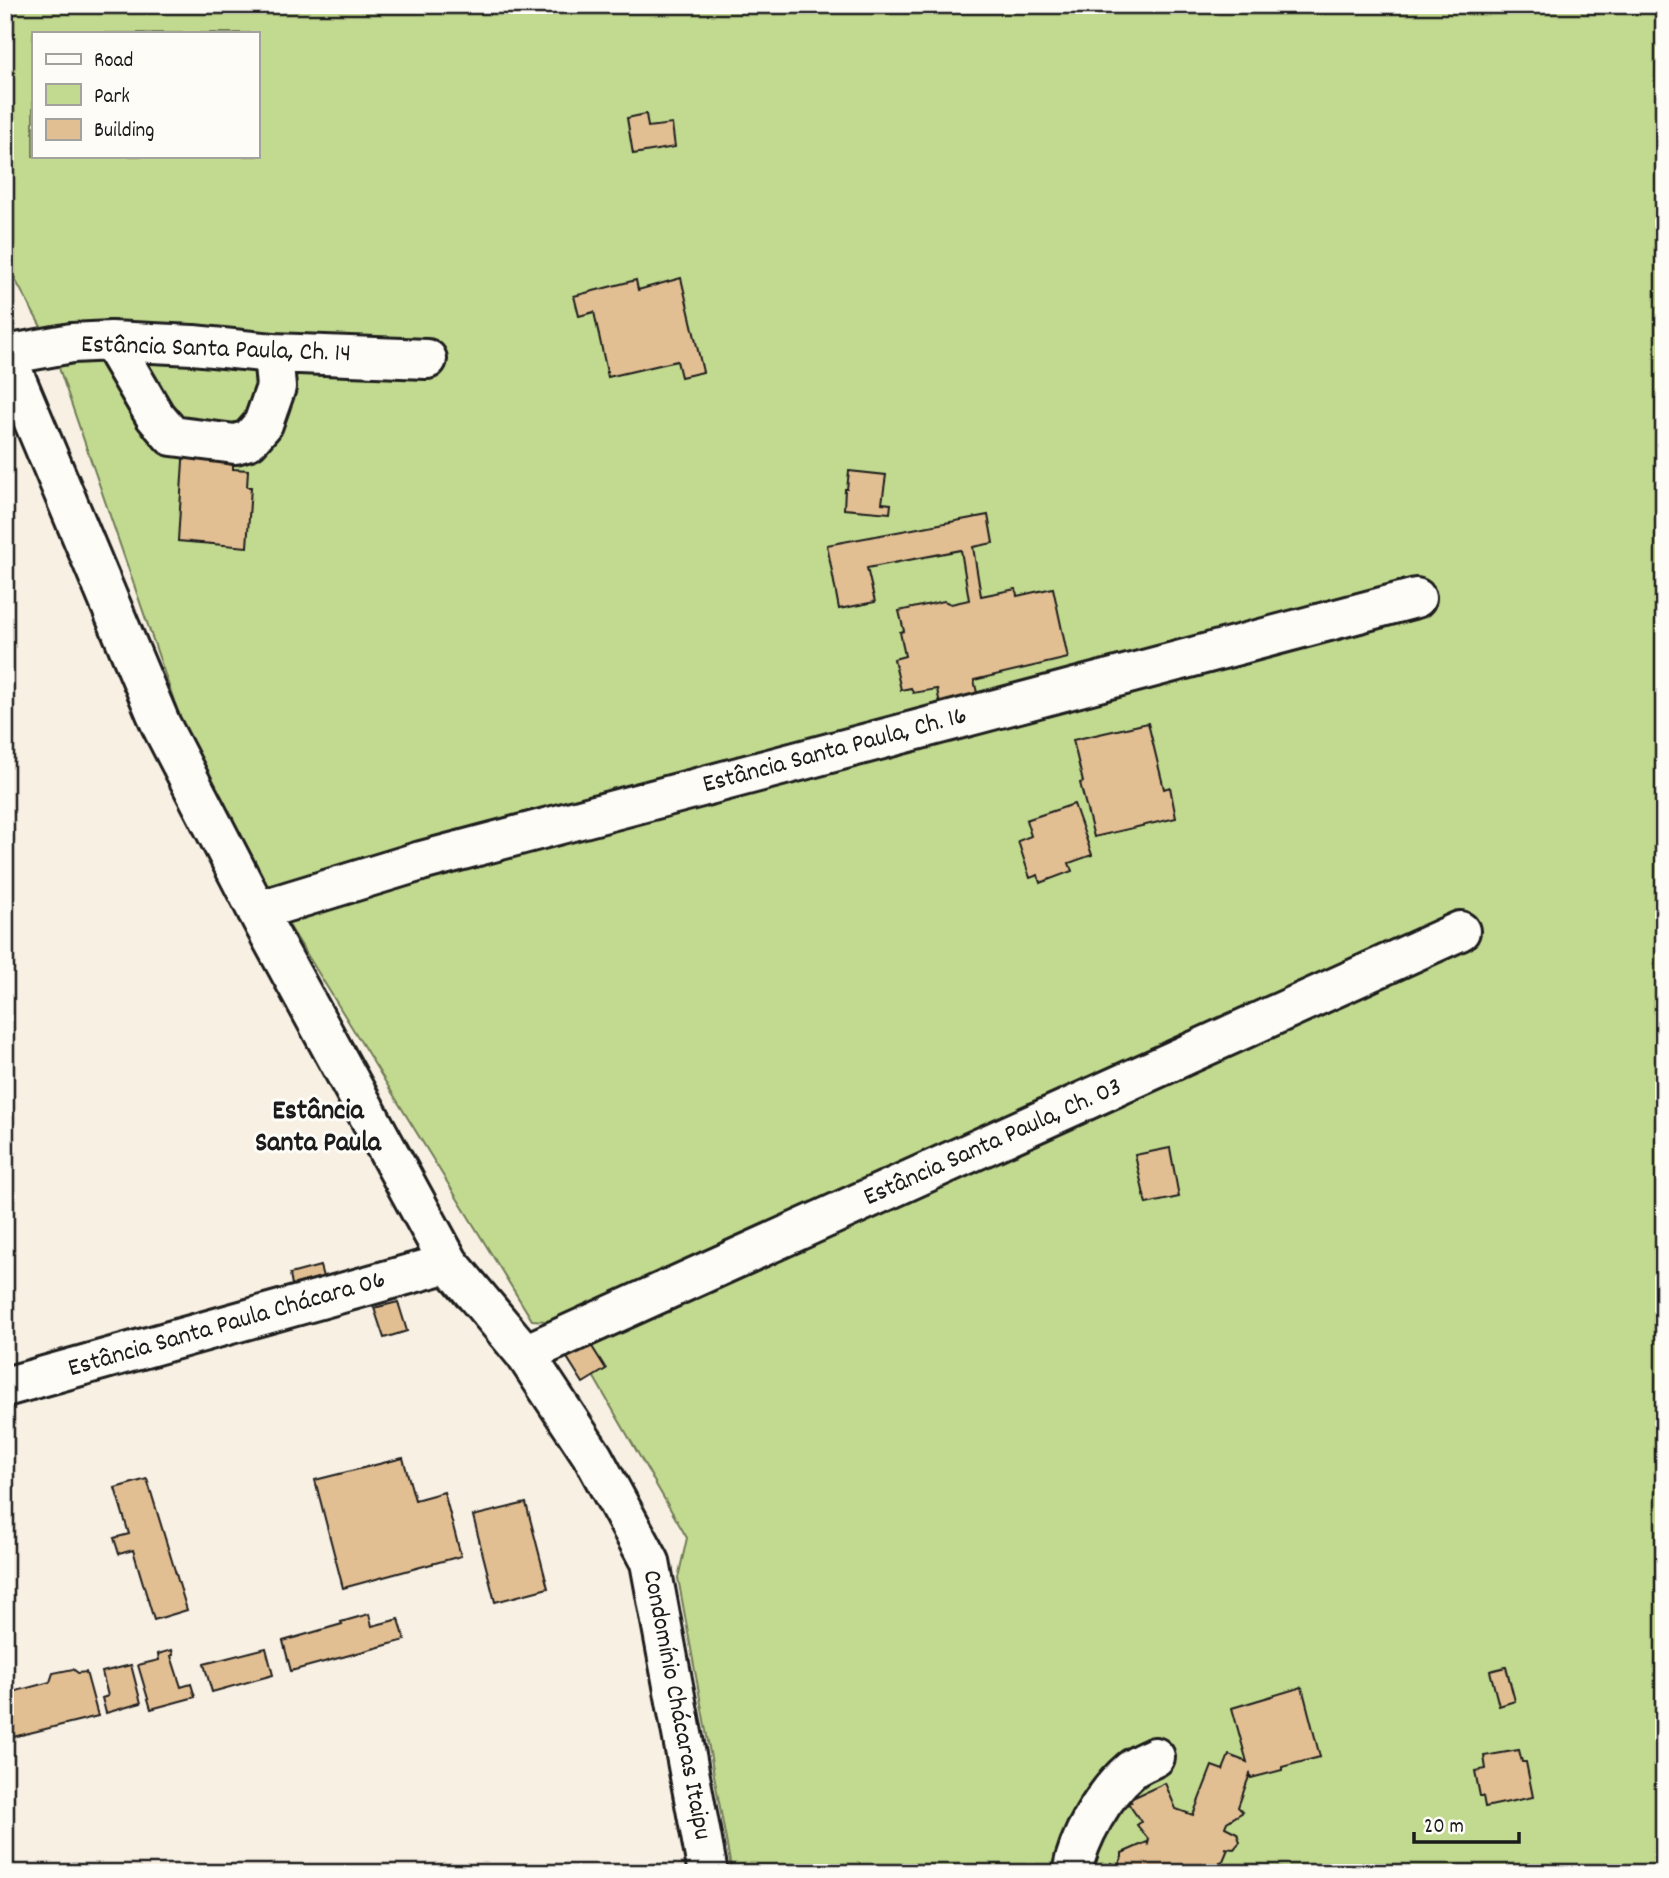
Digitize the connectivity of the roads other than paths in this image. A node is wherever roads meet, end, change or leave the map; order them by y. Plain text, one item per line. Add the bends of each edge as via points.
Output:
1 (111, 341) junction
2 (273, 353) junction
3 (6, 354) edge
4 (427, 359) dead end
5 (1416, 598) dead end
6 (257, 911) junction
7 (1460, 931) dead end
8 (449, 1263) junction
9 (525, 1354) junction
10 (5, 1387) edge
11 (1155, 1757) dead end
12 (708, 1873) edge
13 (1072, 1873) edge

1 - 2 street, Estância Santa Paula, Ch. 14
1 - 2 street via 172,436 235,444 250,440 263,424 276,387
1 - 3 street, Estância Santa Paula, Ch. 14
2 - 4 street, Estância Santa Paula, Ch. 14
3 - 6 street, Condomínio Chácaras Itaipu via 161,725
5 - 6 street, Estância Santa Paula, Ch. 16 via 434,857
6 - 8 street, Condomínio Chácaras Itaipu
7 - 9 street, Estância Santa Paula, Ch. 03
8 - 9 street, Condomínio Chácaras Itaipu
8 - 10 street, Estância Santa Paula Chácara 06
9 - 12 street, Condomínio Chácaras Itaipu via 593,1457 650,1562
11 - 13 street via 1133,1769 1111,1791 1075,1857

